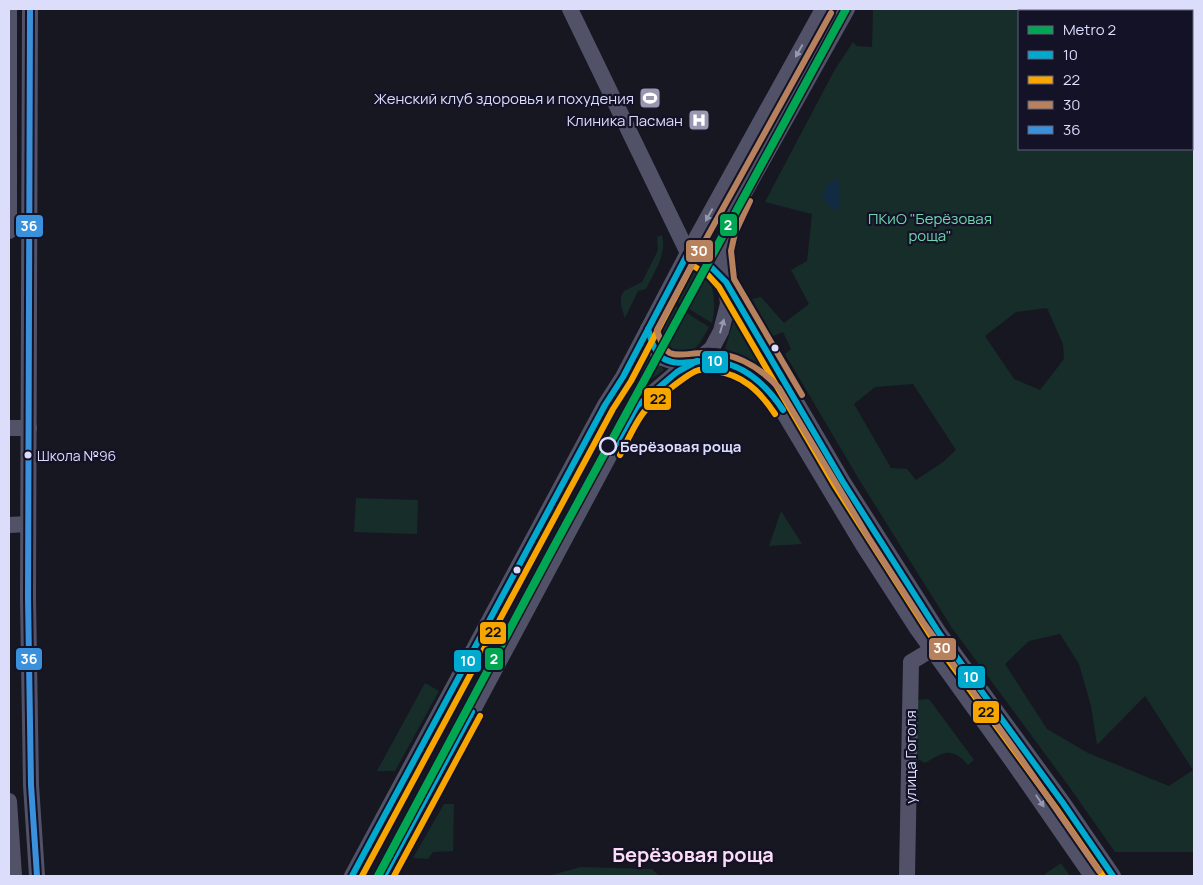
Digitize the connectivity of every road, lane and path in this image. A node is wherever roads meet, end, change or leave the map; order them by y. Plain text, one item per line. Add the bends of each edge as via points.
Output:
1 (9, 9) edge
2 (30, 9) edge
3 (570, 9) edge
4 (823, 9) edge
5 (847, 9) edge
6 (9, 231) edge
7 (688, 253) junction
8 (726, 282) junction
9 (648, 329) junction
10 (697, 361) junction
11 (9, 428) edge
12 (29, 428) junction
13 (28, 524) junction
14 (9, 525) edge
15 (931, 650) junction
16 (9, 802) edge
17 (14, 876) edge
18 (37, 876) edge
19 (352, 876) edge
20 (384, 876) edge
21 (907, 876) edge
22 (1092, 876) edge
23 (1113, 876) edge

1 - 6 main road
2 - 12 main road
3 - 7 main road
4 -> 7 main road
5 - 8 main road via 743,195 727,230 722,251
7 - 8 main road via 704,260
7 - 9 main road
10 -> 8 main road via 712,348 722,331 728,304
8 - 23 main road via 843,482 939,633
9 - 10 main road via 654,349 662,358 685,363
9 - 19 main road
10 - 15 main road via 737,367 772,393 863,545
10 - 20 main road via 677,372 631,415
11 - 12 main road
12 - 13 main road
13 - 14 main road
13 - 18 main road via 31,785
15 - 21 main road, улица Гоголя via 912,662
15 -> 22 main road
16 - 17 main road

